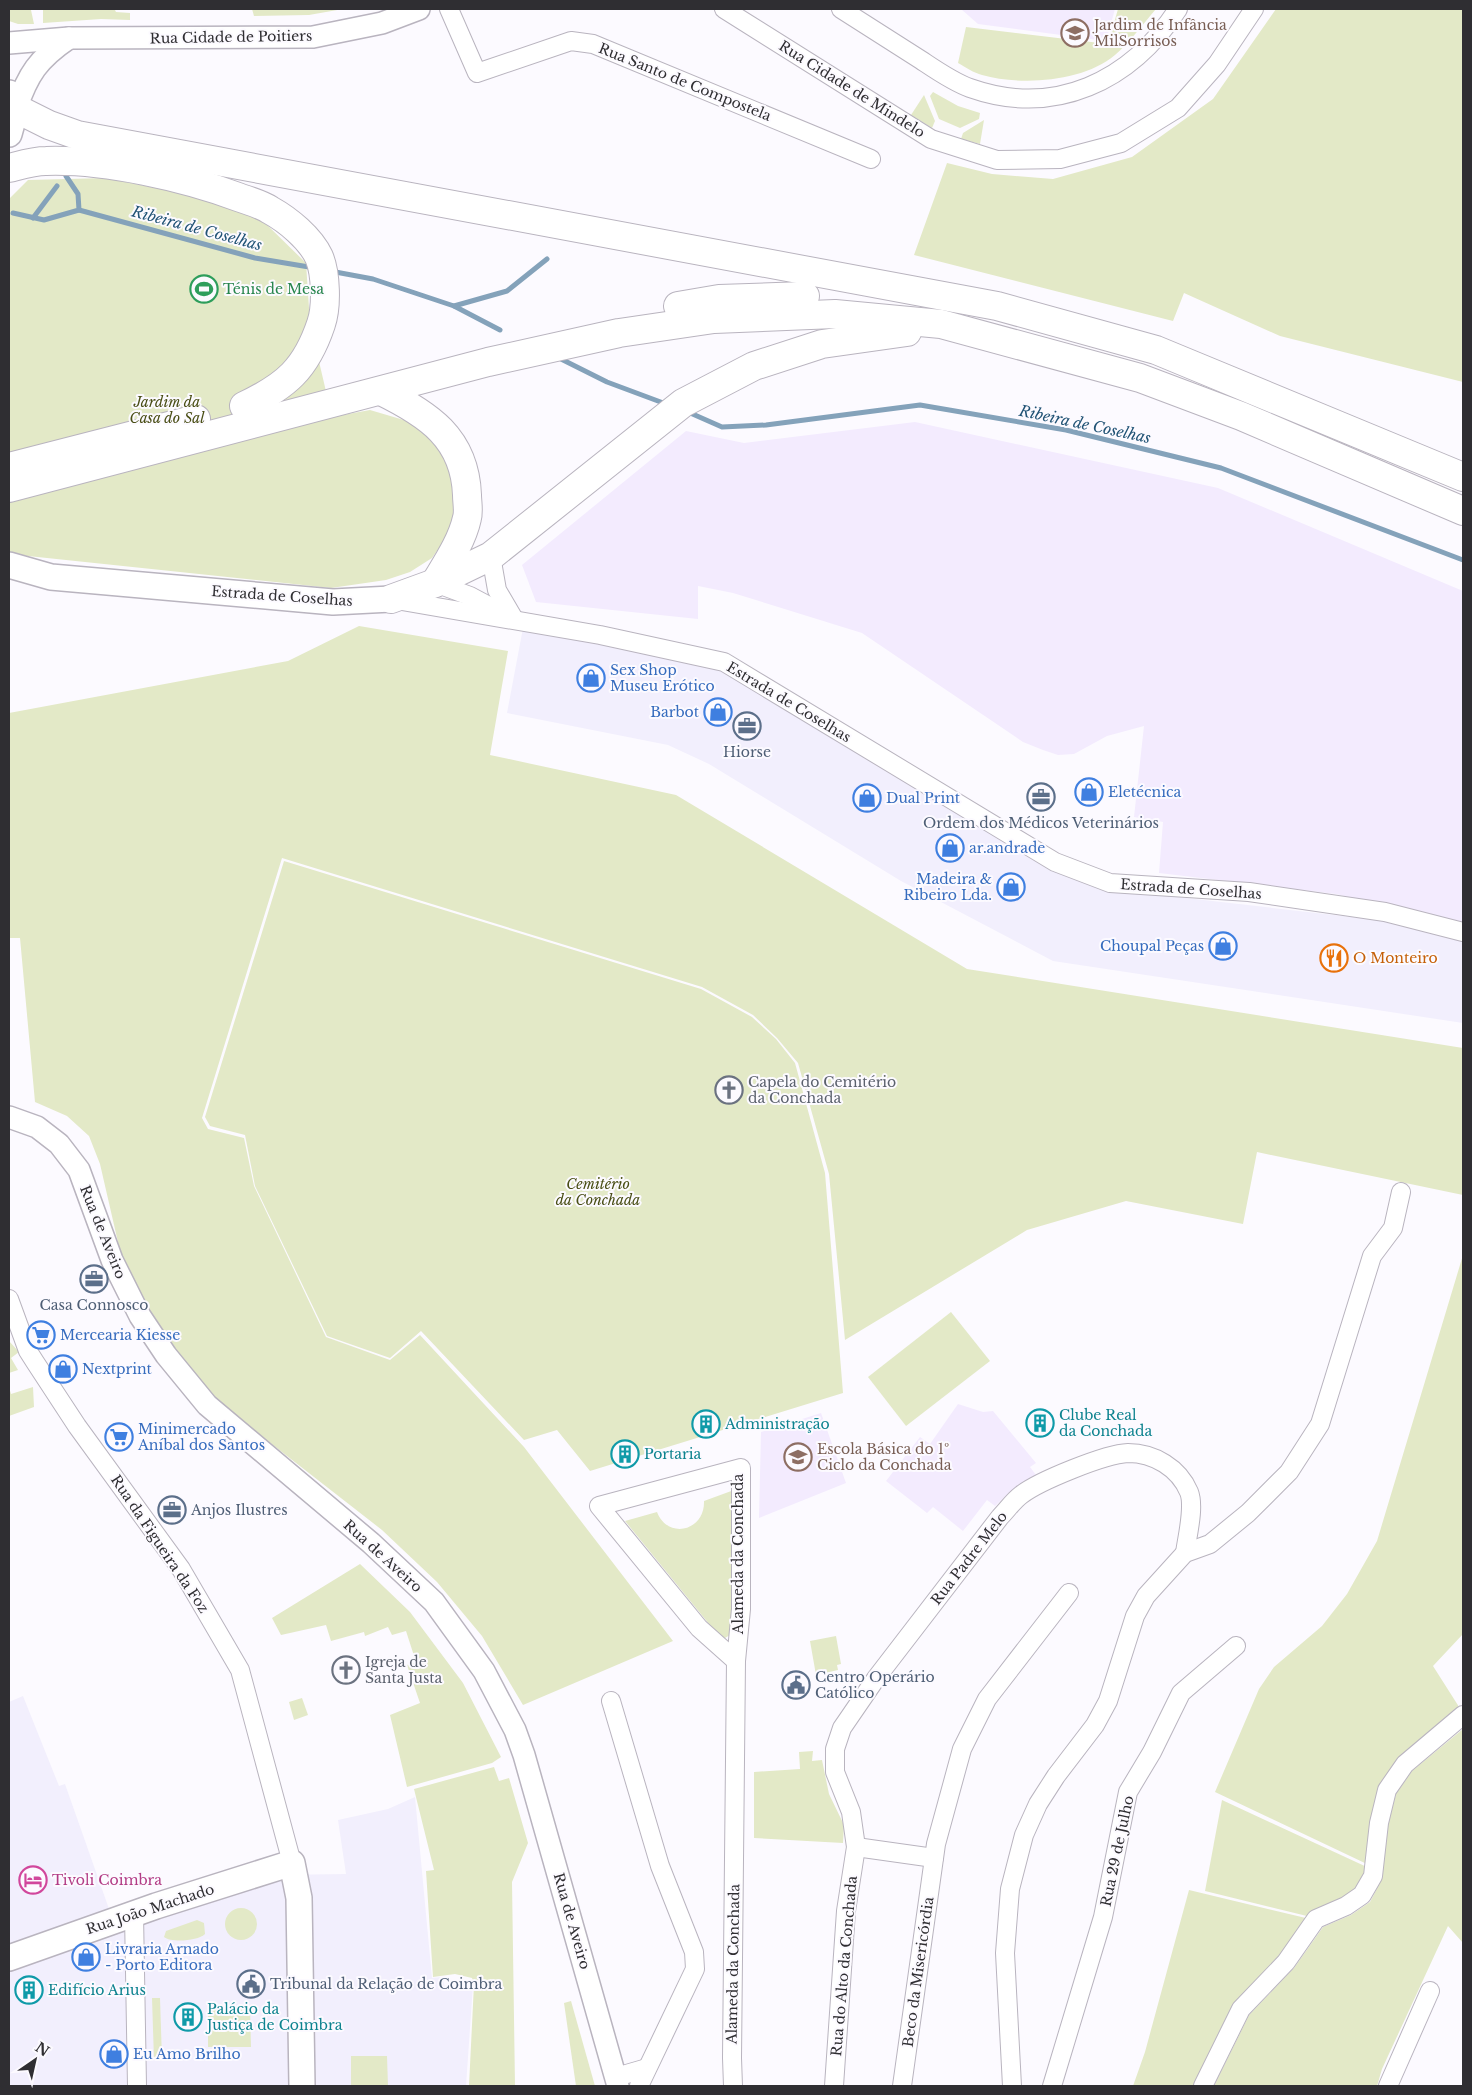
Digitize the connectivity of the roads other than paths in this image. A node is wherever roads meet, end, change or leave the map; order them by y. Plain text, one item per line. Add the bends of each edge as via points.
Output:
1 (418, 9) edge
2 (449, 9) edge
3 (724, 9) edge
4 (841, 9) edge
5 (1178, 9) edge
6 (1254, 9) edge
7 (69, 38) junction
8 (13, 40) edge
9 (11, 110) edge
10 (871, 159) dead end
11 (14, 170) edge
12 (997, 306) junction
13 (993, 336) junction
14 (362, 389) junction
15 (244, 406) junction
16 (9, 467) edge
17 (1463, 477) edge
18 (9, 488) edge
19 (1463, 511) edge
20 (492, 556) junction
21 (9, 565) edge
22 (51, 577) junction
23 (9, 581) edge
24 (436, 583) junction
25 (391, 599) junction
26 (514, 619) junction
27 (1463, 932) edge
28 (9, 1118) edge
29 (1401, 1192) dead end
30 (9, 1299) edge
31 (1185, 1553) junction
32 (1069, 1593) dead end
33 (1236, 1646) dead end
34 (736, 1662) junction
35 (611, 1701) dead end
36 (1463, 1716) edge
37 (856, 1847) junction
38 (934, 1858) junction
39 (292, 1863) junction
40 (134, 1914) junction
41 (9, 1958) edge
42 (1430, 1991) dead end
43 (647, 2068) junction
44 (617, 2082) edge
45 (136, 2086) edge
46 (302, 2086) edge
47 (639, 2086) edge
48 (733, 2086) edge
49 (834, 2086) edge
50 (902, 2086) edge
51 (1012, 2086) edge
52 (1052, 2086) edge
53 (1204, 2086) edge
54 (1388, 2086) edge

1 - 7 street, Rua Cidade de Poitiers via 382,23 313,37
2 - 10 street, Rua Santo de Compostela via 477,73 571,41 593,44
3 - 6 street, Rua Cidade de Mindelo via 931,139 997,160 1060,159 1121,143 1178,108 1217,64
4 - 5 street via 968,88 1003,96 1050,98 1093,86 1134,61 1167,26
7 - 8 street, Rua Cidade de Poitiers
7 - 9 street via 50,50 36,65
9 - 12 highway via 77,135
11 - 15 highway via 46,161 107,165 203,184 269,209 300,232 319,257 325,291 323,317 313,346 296,372 272,393
12 - 14 highway via 834,295 719,299 588,322 488,345
12 - 17 highway via 1156,350
13 - 14 highway via 941,324 835,314 714,319 610,335
13 - 19 highway via 1140,378 1241,416
13 - 20 highway via 902,332 822,344 754,366 683,403
14 - 15 highway
14 - 18 highway
14 - 24 highway via 415,407 448,435 466,474 467,517 451,557
15 - 16 highway
20 - 24 highway
20 - 26 street via 497,590
21 - 22 main road
22 - 23 main road
22 - 25 main road, Estrada de Coselhas via 333,602
24 - 25 highway
24 - 26 street
25 - 26 street, Estrada de Coselhas
26 - 27 street, Estrada de Coselhas via 724,662 1055,862 1110,883 1249,892 1385,912
28 - 44 street, Rua de Aveiro via 37,1128 59,1144 79,1170 112,1260 140,1316 166,1355 207,1404 371,1543 434,1602 484,1671 515,1730 524,1755
29 - 31 street via 1393,1228 1372,1256 1320,1424 1289,1472 1248,1513 1210,1544
30 - 39 street, Rua da Figueira da Foz via 28,1351 77,1426 181,1569 240,1670
31 - 37 street, Rua Padre Melo via 1190,1494 1178,1474 1155,1458 1128,1453 1102,1460 1042,1483 1021,1495 1000,1517 894,1654 842,1728 835,1748 835,1772 850,1812
31 - 51 street via 1146,1596 1136,1616 1108,1701 1095,1725 1038,1804 1024,1834 1010,1890 1005,1953
32 - 38 street, Beco da Misericórdia via 987,1699 962,1749
33 - 52 street, Rua 29 de Julho via 1181,1693 1128,1792 1103,1917
34 - 34 street, Alameda da Conchada via 741,1609 741,1468 599,1506 699,1628
34 - 48 street, Alameda da Conchada
35 - 43 street via 660,1866 694,1952 695,1969
36 - 53 street via 1405,1764 1387,1790 1378,1823 1373,1876 1362,1895 1316,1919 1286,1962 1241,2009
37 - 38 street
37 - 49 street, Rua do Alto da Conchada via 846,1911
38 - 50 street, Beco da Misericórdia
39 - 40 main road, Rua João Machado
39 - 46 main road via 299,1898
40 - 41 main road, Rua João Machado
40 - 45 street
42 - 54 street
43 - 44 street
43 - 47 street

